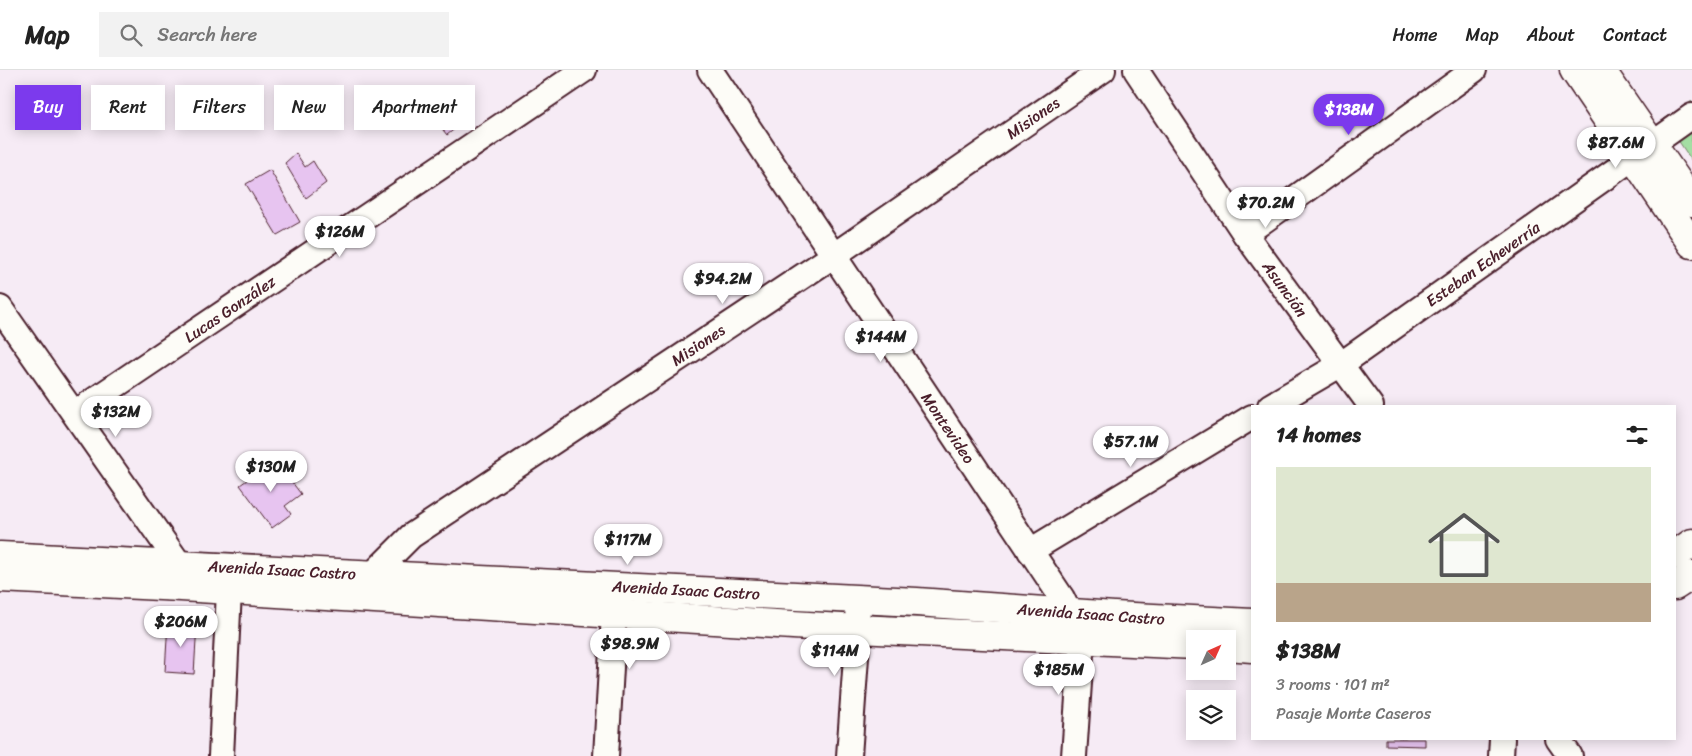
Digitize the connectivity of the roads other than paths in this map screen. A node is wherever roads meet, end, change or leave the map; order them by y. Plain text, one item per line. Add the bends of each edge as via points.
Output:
1 (584, 70) edge
2 (710, 70) edge
3 (1103, 70) edge
4 (1136, 70) edge
5 (1474, 70) edge
6 (1574, 70) edge
7 (1601, 70) edge
8 (1692, 116) edge
9 (1643, 151) junction
10 (1692, 202) edge
11 (1246, 234) junction
12 (1692, 244) edge
13 (833, 256) junction
14 (0, 308) edge
15 (1340, 364) junction
16 (1272, 405) edge
17 (1370, 405) edge
18 (75, 413) junction
19 (1251, 418) edge
20 (1692, 543) edge
21 (1030, 551) junction
22 (1676, 554) edge
23 (0, 556) edge
24 (372, 575) junction
25 (1692, 575) edge
26 (181, 576) junction
27 (0, 578) edge
28 (227, 579) junction
29 (1676, 585) edge
30 (610, 587) junction
31 (857, 599) junction
32 (1070, 613) junction
33 (614, 614) junction
34 (1251, 623) edge
35 (858, 628) junction
36 (1082, 640) junction
37 (1186, 645) edge
38 (1236, 647) edge
39 (1251, 648) edge
40 (1502, 740) edge
41 (1559, 740) edge
42 (221, 756) edge
43 (606, 756) edge
44 (849, 756) edge
45 (1074, 756) edge
46 (1501, 756) edge
47 (1570, 756) edge

1 - 18 street, Lucas González
2 - 13 street, Montevideo
3 - 13 street, Misiones
4 - 11 street, Asunción
5 - 11 street
6 - 9 main road
7 - 9 main road
8 - 9 street, Esteban Echeverría
9 - 10 main road
9 - 12 main road
9 - 15 street, Esteban Echeverría
11 - 15 street, Asunción
13 - 21 street, Montevideo
13 - 24 street, Misiones via 411,536
14 - 18 street
15 - 16 street, Esteban Echeverría
15 - 17 street, Asunción
18 - 26 street
19 - 21 street
20 - 22 main road
21 - 32 street, Montevideo
23 - 26 main road, Avenida Isaac Castro
24 - 28 main road, Avenida Isaac Castro
24 - 30 main road, Avenida Isaac Castro
25 - 29 main road
26 - 27 main road, Avenida Isaac Castro
26 - 28 main road, Avenida Isaac Castro
28 - 33 main road, Avenida Isaac Castro
28 - 42 street
30 - 31 main road, Avenida Isaac Castro
30 - 33 street
31 - 32 main road, Avenida Isaac Castro
31 - 35 street
32 - 34 main road, Avenida Isaac Castro
32 - 36 street, Montevideo
33 - 35 main road, Avenida Isaac Castro
33 - 43 street
35 - 36 main road, Avenida Isaac Castro
35 - 44 street
36 - 37 main road, Avenida Isaac Castro
36 - 45 street
38 - 39 main road
40 - 46 street
41 - 47 street

